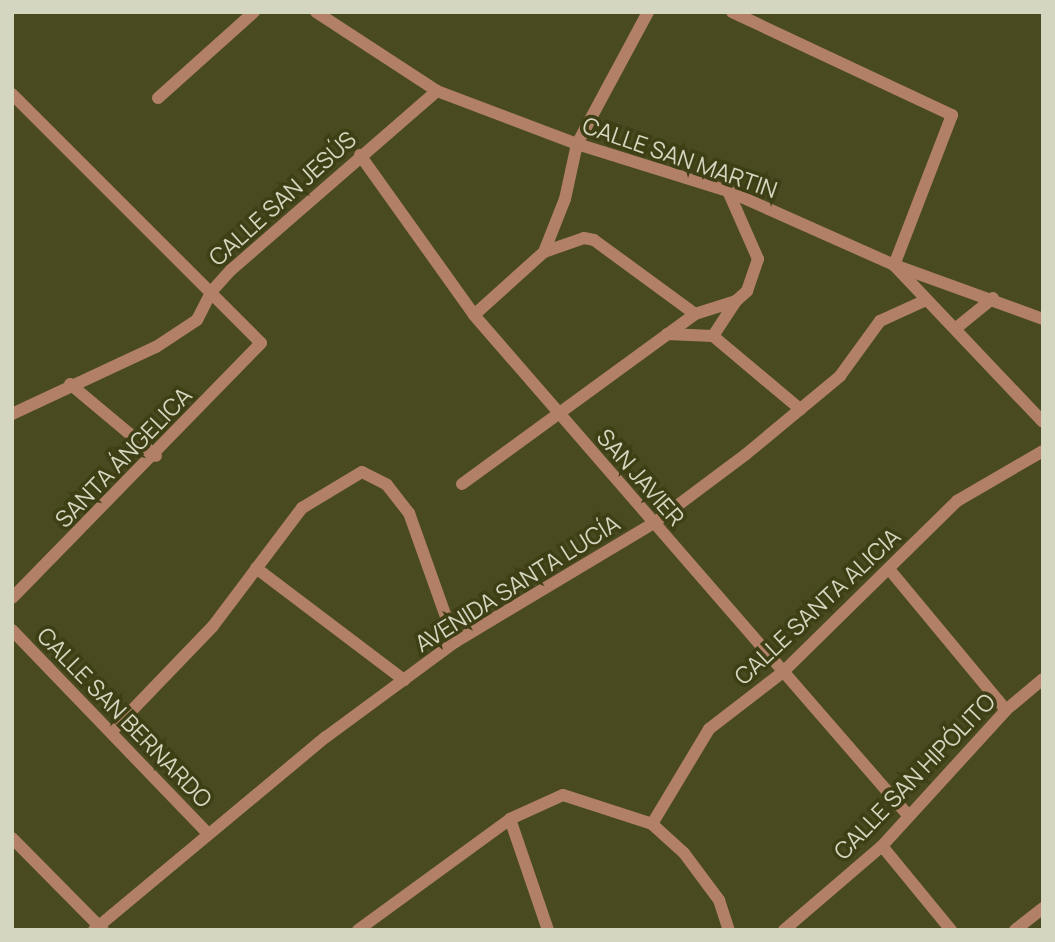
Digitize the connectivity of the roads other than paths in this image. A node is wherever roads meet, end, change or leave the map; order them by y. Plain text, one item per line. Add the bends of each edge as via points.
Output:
1 (254, 12) edge
2 (316, 12) edge
3 (648, 12) edge
4 (732, 12) edge
5 (437, 91) junction
6 (12, 94) edge
7 (158, 97) dead end
8 (577, 144) junction
9 (360, 155) junction
10 (728, 191) junction
11 (544, 252) junction
12 (894, 265) junction
13 (211, 292) junction
14 (993, 298) junction
15 (926, 300) junction
16 (736, 301) junction
17 (695, 314) junction
18 (474, 316) junction
19 (1043, 319) edge
20 (955, 329) junction
21 (667, 334) junction
22 (713, 336) junction
23 (70, 384) junction
24 (800, 409) junction
25 (558, 413) junction
26 (12, 414) edge
27 (1043, 422) edge
28 (1043, 451) edge
29 (156, 456) junction
30 (462, 484) dead end
31 (654, 523) junction
32 (256, 568) junction
33 (889, 569) junction
34 (12, 598) edge
35 (12, 630) edge
36 (455, 642) junction
37 (783, 672) junction
38 (1043, 679) edge
39 (404, 680) junction
40 (1006, 710) junction
41 (113, 730) junction
42 (907, 814) junction
43 (510, 819) junction
44 (652, 824) junction
45 (208, 834) junction
46 (12, 838) edge
47 (882, 846) junction
48 (1043, 908) edge
49 (99, 928) edge
50 (358, 930) edge
51 (548, 930) edge
52 (729, 930) edge
53 (784, 930) edge
54 (951, 930) edge
55 (1015, 930) edge

1 - 7 street
2 - 5 street, CALLE SAN MARTIN
3 - 8 street
4 - 12 street via 952,115
5 - 8 street, CALLE SAN MARTIN
5 - 9 street, CALLE SAN JESÚS
6 - 13 street
8 - 10 street, CALLE SAN MARTIN
8 - 11 street via 565,199
9 - 13 street, CALLE SAN JESÚS
9 - 18 street, SAN JAVIER
10 - 12 street, CALLE SAN MARTIN
10 - 16 street via 758,259 756,274
11 - 17 street via 584,238 594,240
11 - 18 street
12 - 14 street, CALLE SAN MARTIN
12 - 15 street
13 - 23 street, CALLE SAN JESÚS via 197,320 156,347
13 - 29 street, SANTA ÁNGELICA via 261,343
14 - 19 street, CALLE SAN MARTIN
14 - 20 street
15 - 20 street
15 - 24 street, AVENIDA SANTA LUCÍA via 880,321 840,376
16 - 17 street
16 - 22 street
17 - 21 street
18 - 25 street, SAN JAVIER
20 - 27 street
21 - 22 street
21 - 25 street
22 - 24 street
23 - 26 street, CALLE SAN JESÚS
23 - 29 street
24 - 31 street, AVENIDA SANTA LUCÍA
25 - 30 street
25 - 31 street, SAN JAVIER
28 - 33 street, CALLE SANTA ALICIA via 957,501
29 - 34 street, SANTA ÁNGELICA
31 - 36 street, AVENIDA SANTA LUCÍA
31 - 37 street, SAN JAVIER
32 - 36 street via 302,508 362,472 387,485 409,513
32 - 39 street
32 - 41 street via 213,626
33 - 37 street, CALLE SANTA ALICIA
33 - 40 street
35 - 41 street, CALLE SAN BERNARDO
36 - 39 street, AVENIDA SANTA LUCÍA
37 - 42 street, SAN JAVIER
37 - 44 street, CALLE SANTA ALICIA via 709,729
38 - 40 street, CALLE SAN HIPÓLITO
39 - 45 street, AVENIDA SANTA LUCÍA
40 - 42 street, CALLE SAN HIPÓLITO
41 - 45 street, CALLE SAN BERNARDO
42 - 47 street, CALLE SAN HIPÓLITO
43 - 44 street via 563,795
43 - 50 street
43 - 51 street
44 - 52 street via 684,853 719,900
45 - 49 street, AVENIDA SANTA LUCÍA
46 - 49 street
47 - 53 street, CALLE SAN HIPÓLITO
47 - 54 street
48 - 55 street

